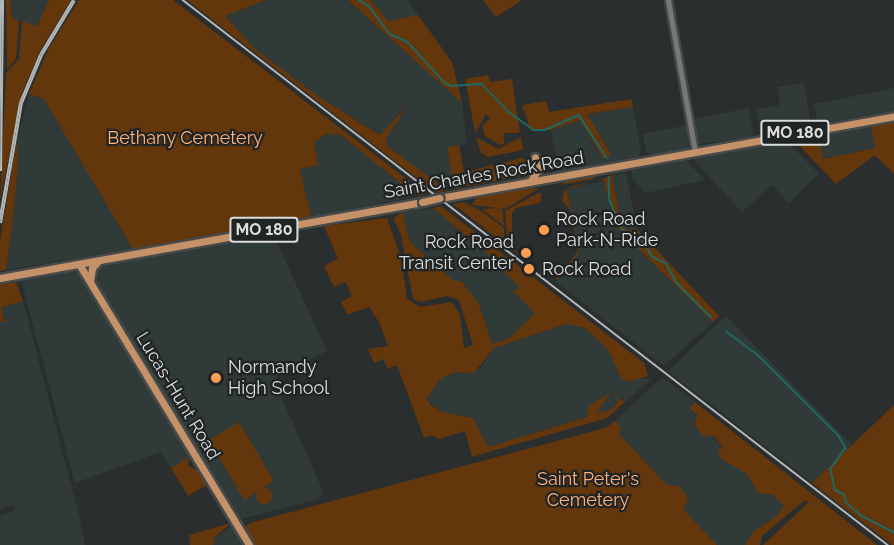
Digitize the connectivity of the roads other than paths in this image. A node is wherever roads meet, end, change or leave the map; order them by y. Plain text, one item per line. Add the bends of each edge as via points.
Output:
1 (668, 0) edge
2 (894, 116) edge
3 (695, 152) junction
4 (535, 157) dead end
5 (530, 182) junction
6 (98, 261) junction
7 (80, 264) junction
8 (0, 278) edge
9 (90, 281) junction
10 (249, 545) edge

1 - 3 street
2 - 3 main road, Saint Charles Rock Road / MO 180
3 - 5 main road, Saint Charles Rock Road / MO 180
4 - 5 main road via 538,169
5 - 6 main road, Saint Charles Rock Road / MO 180, bridge
6 - 7 main road, Saint Charles Rock Road / MO 180
6 - 9 main road
7 - 8 main road, MO 180
7 - 9 main road, Lucas-Hunt Road
9 - 10 main road, Lucas-Hunt Road

